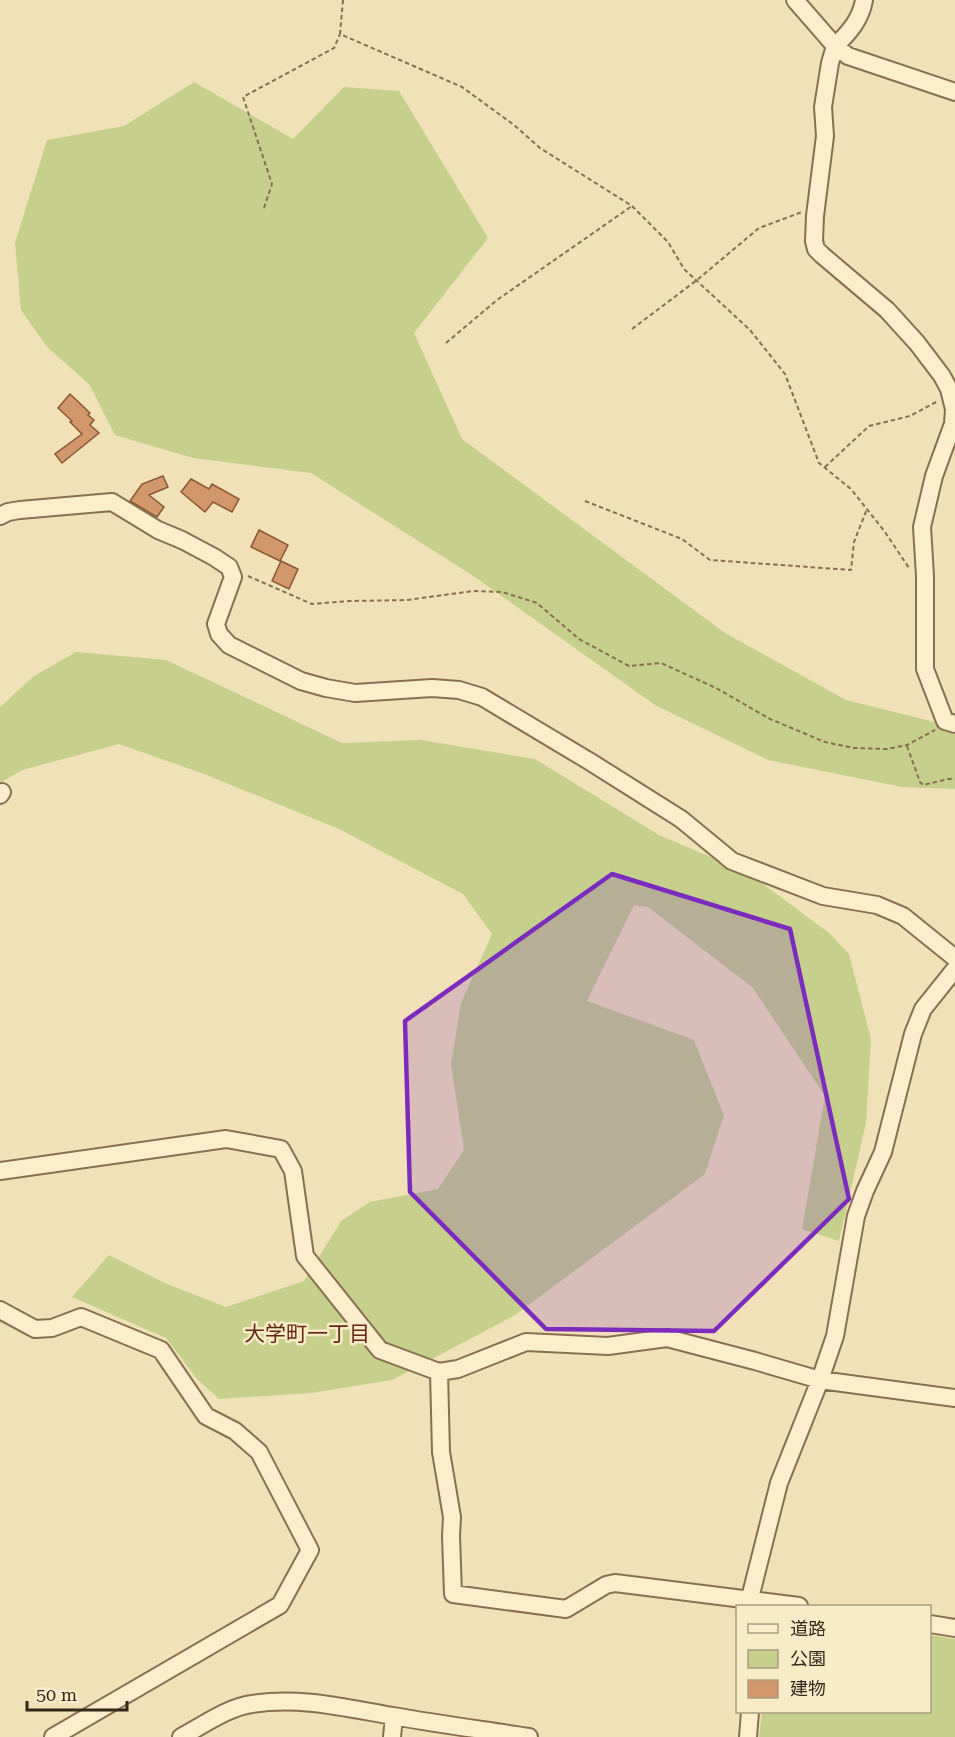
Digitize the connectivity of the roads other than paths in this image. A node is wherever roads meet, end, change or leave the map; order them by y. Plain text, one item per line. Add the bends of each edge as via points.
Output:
1 (795, 0) edge
2 (864, 0) edge
3 (835, 46) junction
4 (955, 92) edge
5 (952, 390) edge
6 (0, 516) edge
7 (950, 723) edge
8 (955, 958) edge
9 (955, 969) edge
10 (0, 1171) edge
11 (0, 1310) edge
12 (439, 1372) junction
13 (820, 1380) junction
14 (955, 1398) edge
15 (749, 1603) edge
16 (782, 1605) edge
17 (931, 1624) edge
18 (955, 1628) edge
19 (750, 1713) edge
20 (394, 1716) junction
21 (53, 1737) edge
22 (181, 1737) edge
23 (392, 1737) edge
24 (529, 1737) edge
25 (748, 1737) edge

1 - 3 street
2 - 3 street via 862,12 849,33
3 - 4 street via 848,56
3 - 5 street via 823,107 825,136 816,206 816,249 886,310
5 - 7 street via 953,424 934,476 922,527 925,669
6 - 8 street via 20,510 112,502 229,567 233,577 216,624 229,645 301,681 326,688 355,693 432,688 482,697 681,819 732,861 823,896 877,905 903,916
9 - 13 street via 923,1009 913,1035 883,1152 856,1216 835,1336
10 - 12 street via 226,1139 281,1149 293,1171 305,1256 380,1350
11 - 21 street via 35,1329 52,1328 81,1317 161,1350 206,1416 235,1431 259,1452 310,1550 280,1605
12 - 13 street via 526,1342 608,1346 667,1338
12 - 15 street via 441,1452 452,1517 453,1594 566,1609 615,1583
13 - 14 street
13 - 15 street via 779,1483
15 - 16 street
17 - 18 street
19 - 25 street
20 - 22 street via 325,1703 278,1701 249,1704
20 - 23 street
20 - 24 street

